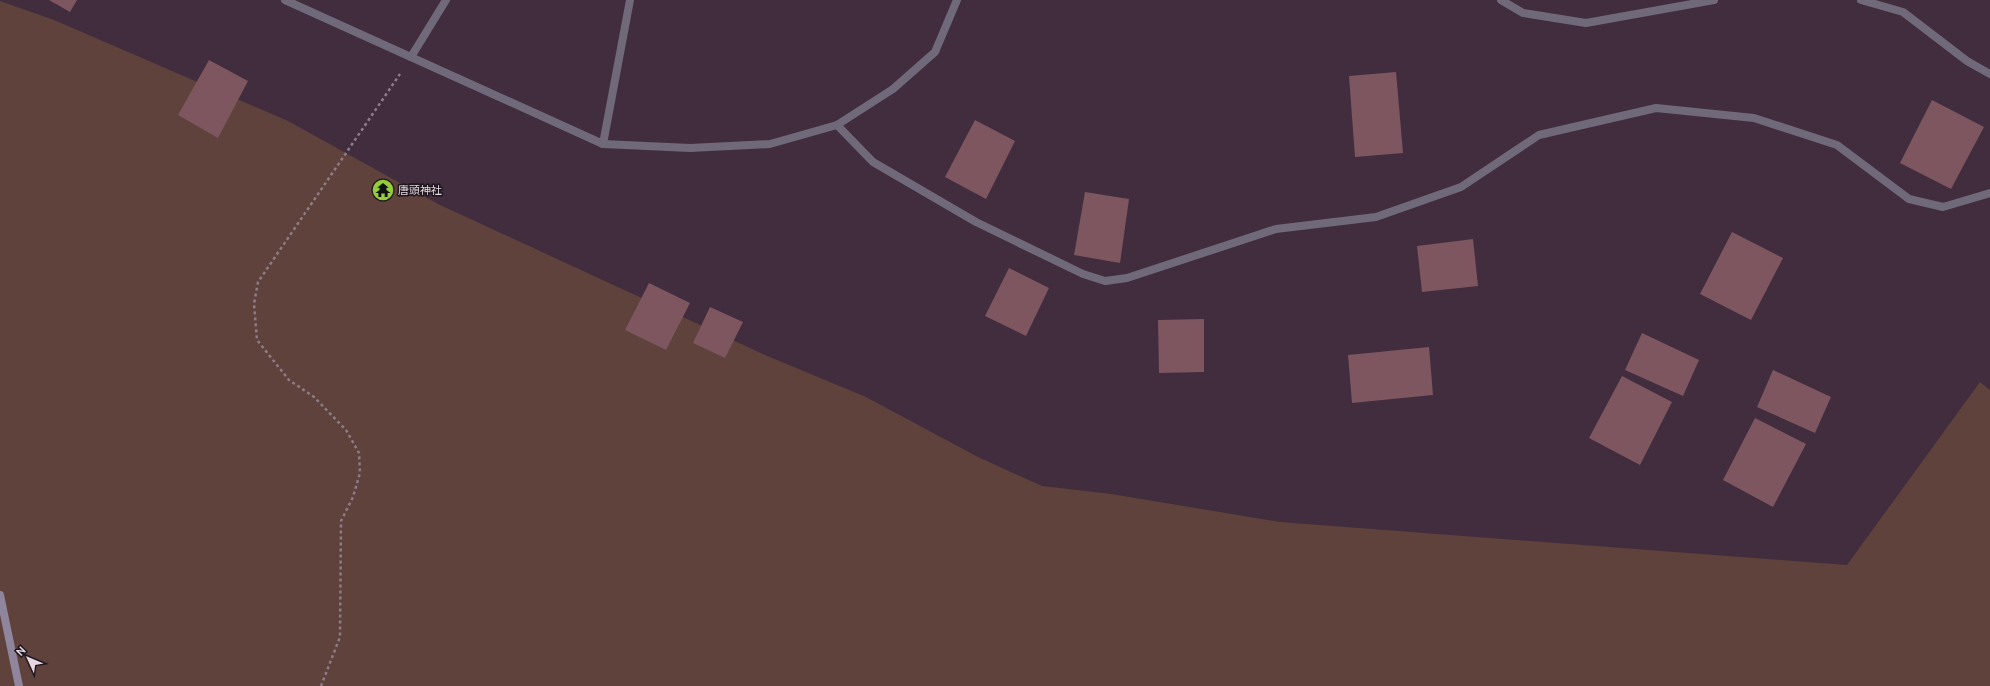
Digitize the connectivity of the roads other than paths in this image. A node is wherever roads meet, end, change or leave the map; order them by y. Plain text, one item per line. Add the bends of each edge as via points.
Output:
1 (285, 0) edge
2 (446, 0) edge
3 (630, 0) edge
4 (957, 0) edge
5 (1501, 0) edge
6 (1714, 0) edge
7 (1861, 0) edge
8 (411, 57) junction
9 (1990, 74) edge
10 (837, 125) junction
11 (603, 144) junction
12 (1990, 193) edge
13 (0, 595) edge
14 (19, 686) edge

1 - 8 street
2 - 8 street
3 - 11 street
4 - 10 street via 934,52 894,89
5 - 6 street via 1523,13 1586,23
7 - 9 street via 1903,12 1967,61
8 - 11 street
10 - 11 street via 770,144 690,148
10 - 12 street via 873,162 976,222 1083,274 1105,281 1127,278 1276,229 1376,217 1461,187 1539,135 1656,108 1754,118 1837,145 1909,199 1943,207
13 - 14 street

